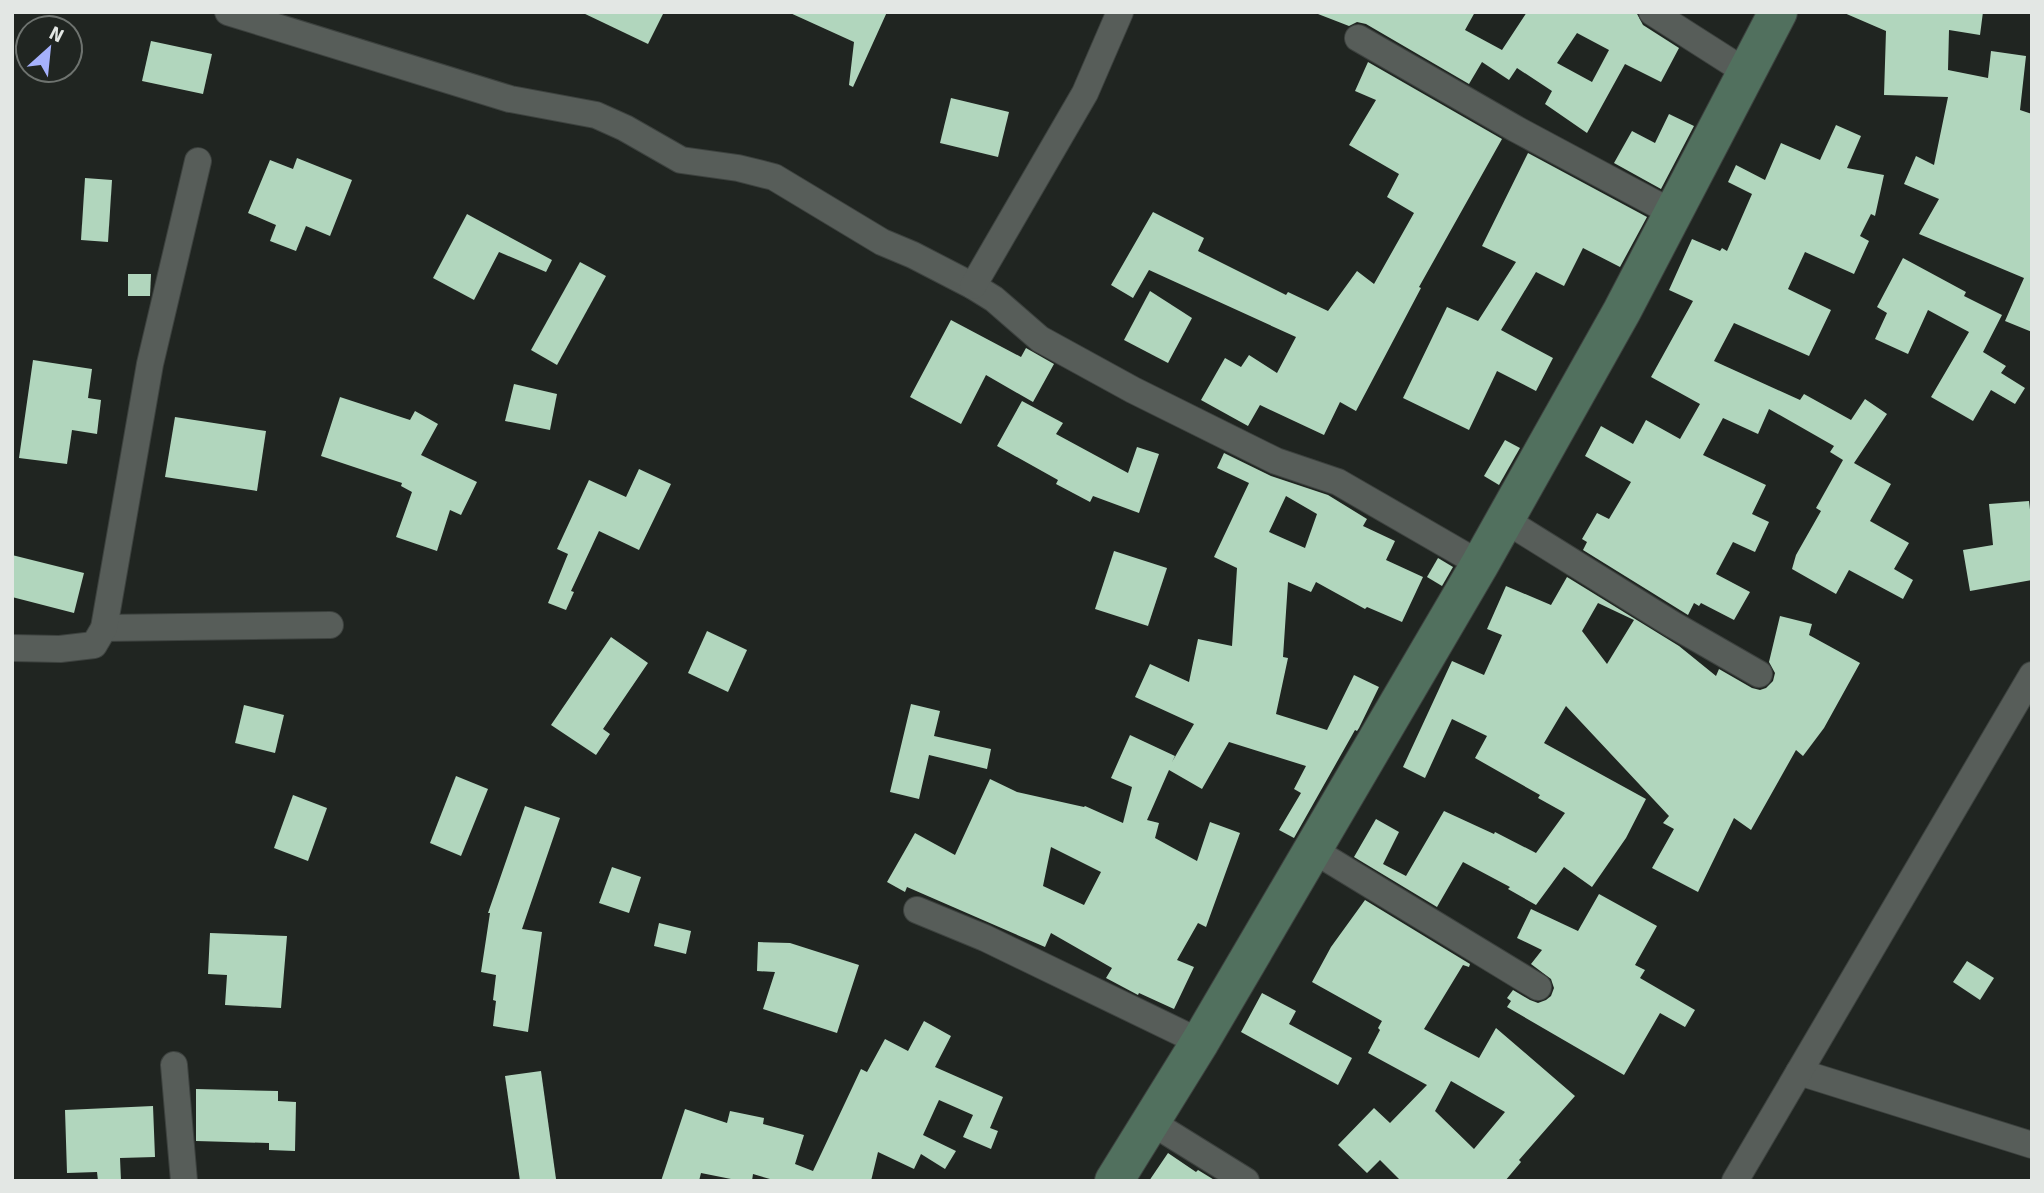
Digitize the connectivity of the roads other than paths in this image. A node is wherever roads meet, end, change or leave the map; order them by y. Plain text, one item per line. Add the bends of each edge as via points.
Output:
1 (228, 12) edge
2 (1120, 12) edge
3 (1652, 12) edge
4 (1778, 12) edge
5 (1359, 38) dead end
6 (1746, 72) junction
7 (198, 161) dead end
8 (1674, 213) junction
9 (973, 286) junction
10 (1505, 520) junction
11 (1480, 564) junction
12 (330, 625) dead end
13 (104, 628) junction
14 (12, 648) edge
15 (1759, 674) dead end
16 (2032, 675) edge
17 (1313, 850) junction
18 (916, 910) dead end
19 (1538, 987) dead end
20 (1200, 1042) junction
21 (174, 1065) dead end
22 (1799, 1072) junction
23 (1151, 1122) junction
24 (2032, 1145) edge
25 (184, 1181) edge
26 (1114, 1181) edge
27 (1246, 1181) edge
28 (1735, 1181) edge

1 - 9 street via 510,99 596,115 681,160 774,177 882,242
2 - 9 street via 1085,93
3 - 6 street
4 - 6 street
5 - 8 street
6 - 8 street
7 - 13 street via 150,365
8 - 10 street
9 - 11 street via 1040,339 1133,390 1276,461 1338,482
10 - 11 street
10 - 15 street
11 - 17 street
12 - 13 street
13 - 14 street via 94,645
16 - 22 street
17 - 19 street
17 - 20 street
18 - 20 street via 985,938
20 - 23 street
21 - 25 street
22 - 24 street
22 - 28 street
23 - 26 street
23 - 27 street

